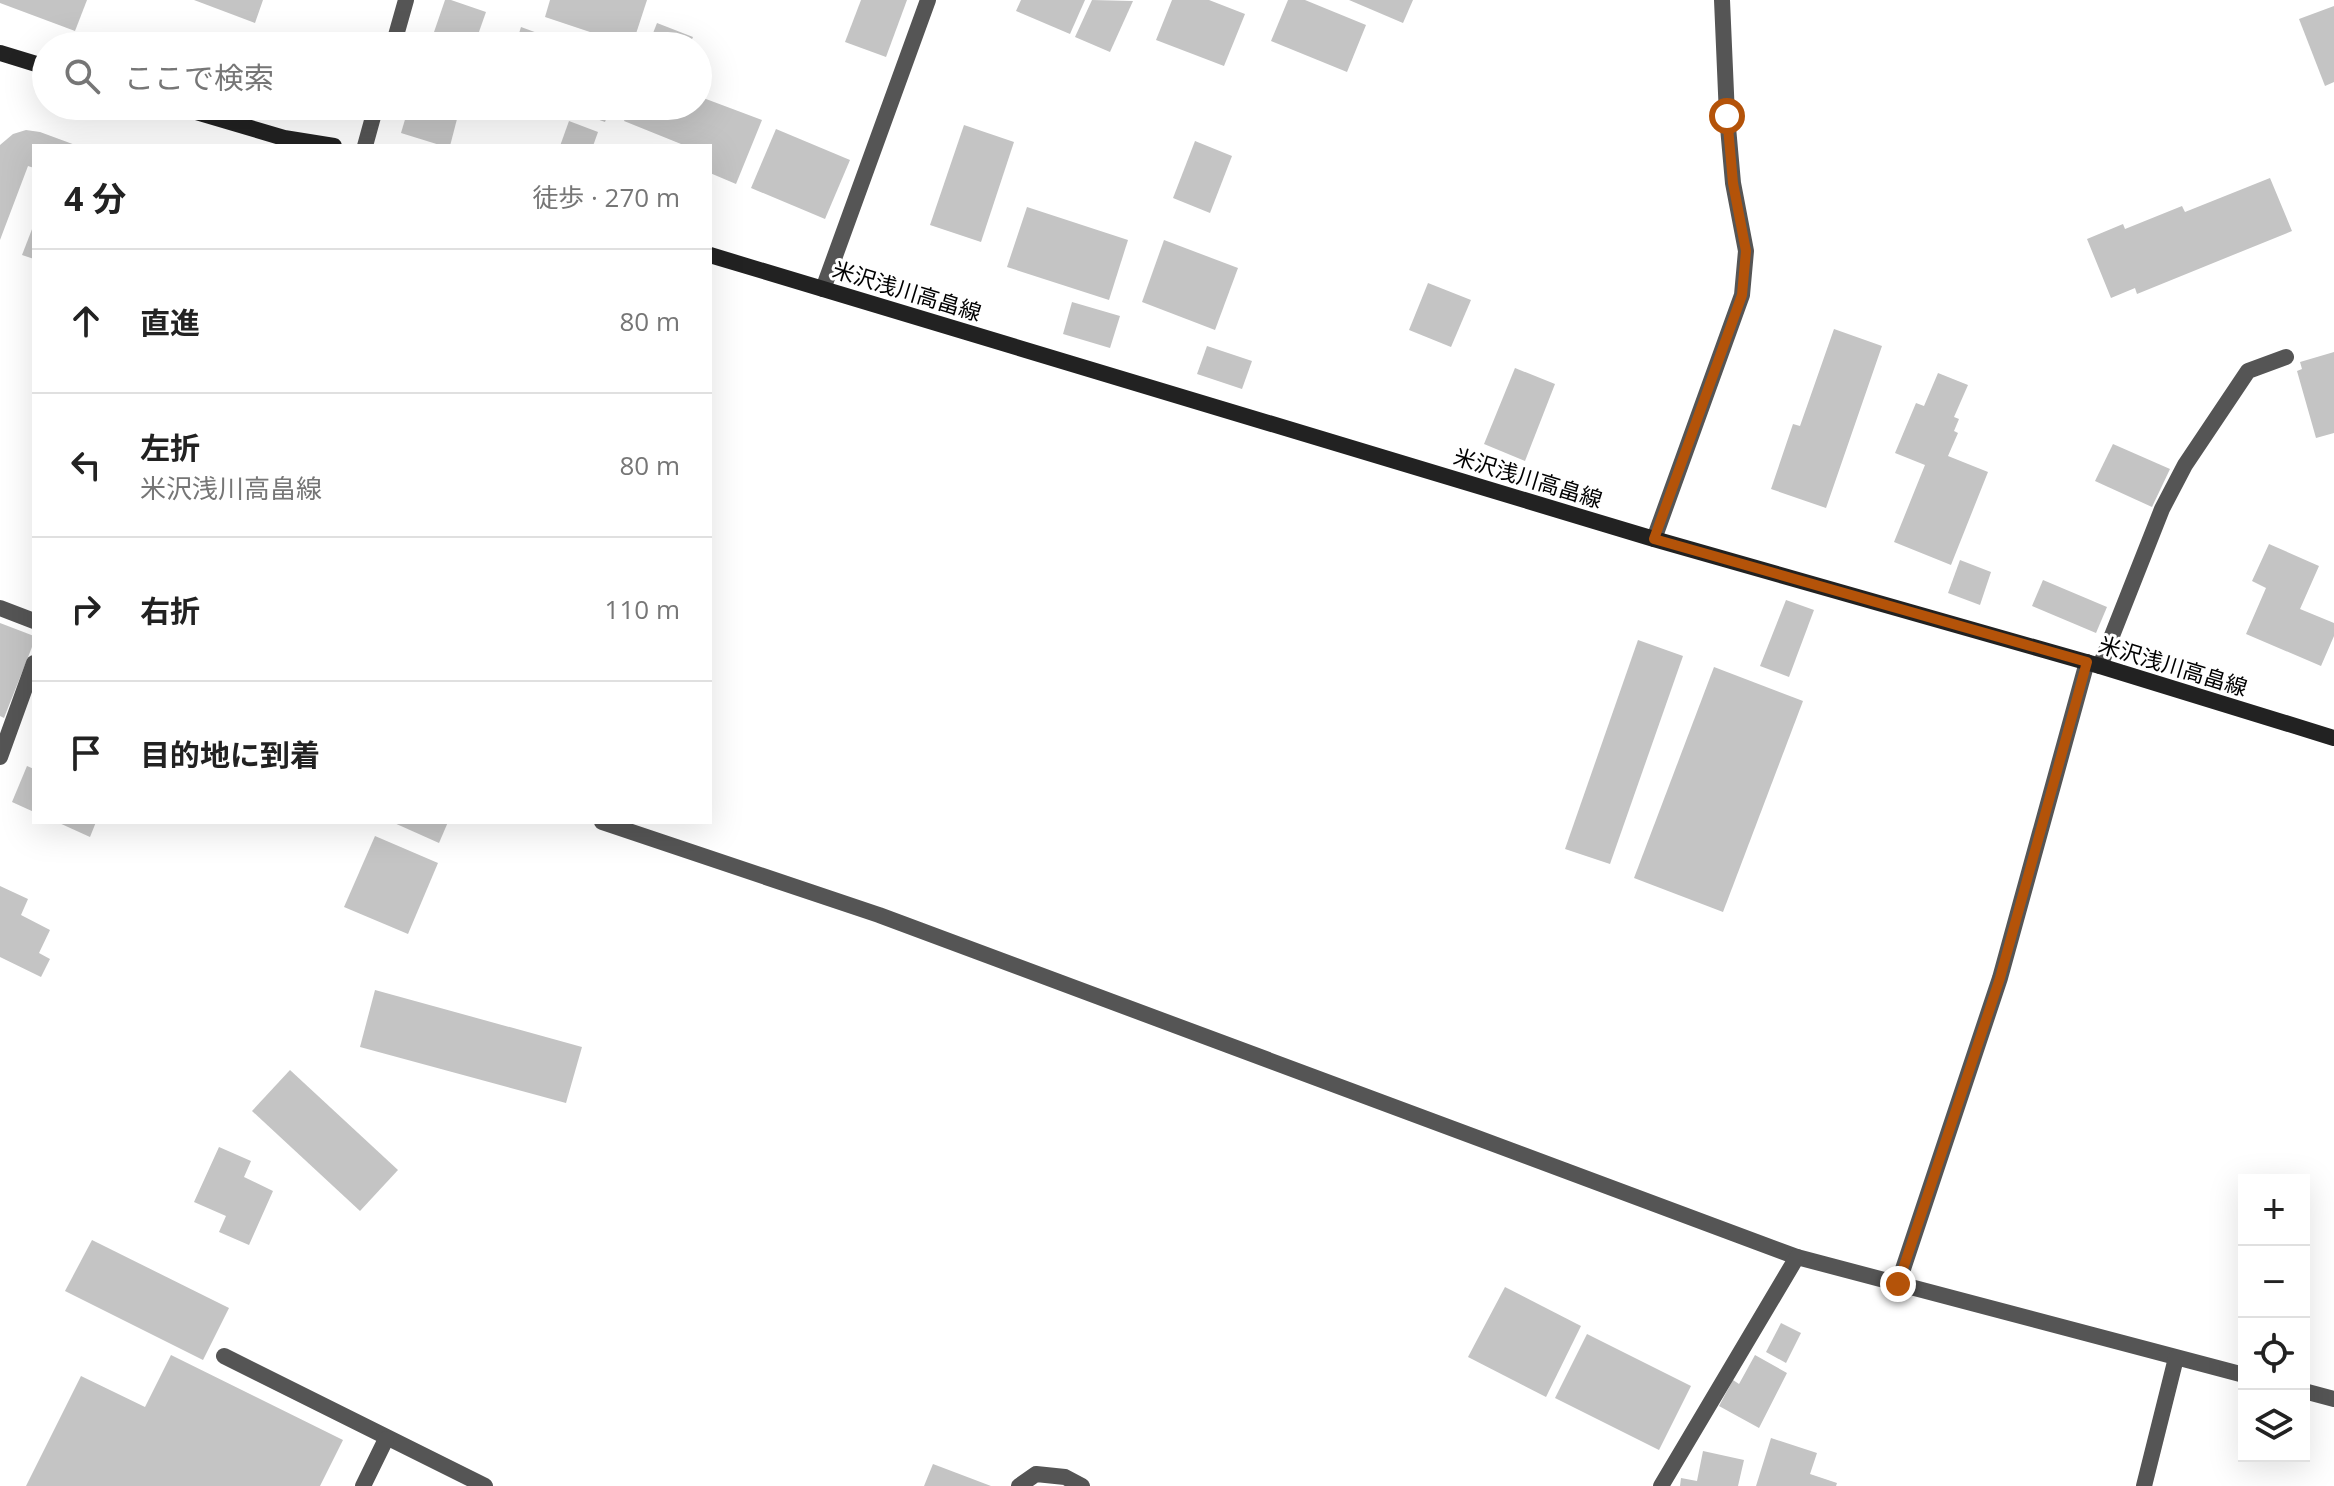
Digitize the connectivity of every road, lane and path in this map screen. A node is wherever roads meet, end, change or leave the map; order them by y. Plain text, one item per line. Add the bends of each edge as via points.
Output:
1 (406, 0) edge
2 (928, 0) edge
3 (1722, 0) edge
4 (397, 32) edge
5 (0, 53) edge
6 (32, 63) edge
7 (218, 120) edge
8 (372, 120) edge
9 (283, 142) edge
10 (308, 144) edge
11 (366, 144) edge
12 (712, 256) edge
13 (823, 289) junction
14 (2286, 357) dead end
15 (1654, 539) junction
16 (0, 608) edge
17 (32, 620) edge
18 (2094, 664) junction
19 (32, 669) edge
20 (2334, 738) edge
21 (0, 757) edge
22 (608, 824) edge
23 (1797, 1257) junction
24 (1898, 1284) junction
25 (224, 1356) dead end
26 (2176, 1358) junction
27 (2238, 1374) edge
28 (2310, 1393) edge
29 (2334, 1399) edge
30 (386, 1439) junction
31 (363, 1486) edge
32 (485, 1486) edge
33 (1019, 1486) edge
34 (1082, 1486) edge
35 (1661, 1486) edge
36 (2144, 1486) edge

1 - 4 street
2 - 13 street
3 - 15 street via 1733,183 1746,251 1742,295
5 - 6 main road
7 - 9 main road
8 - 11 street
9 - 10 main road
12 - 13 main road, 米沢浅川高畠線
13 - 15 main road, 米沢浅川高畠線
14 - 18 street via 2248,371 2185,465
15 - 18 main road, 米沢浅川高畠線
16 - 17 street
18 - 20 main road, 米沢浅川高畠線
18 - 24 street via 2000,978
19 - 21 street
22 - 23 street via 879,915
23 - 24 street
23 - 35 street
24 - 26 street
25 - 30 street
26 - 27 street
26 - 36 street
28 - 29 street
30 - 31 street
30 - 32 street
33 - 34 street via 1036,1474 1065,1477

